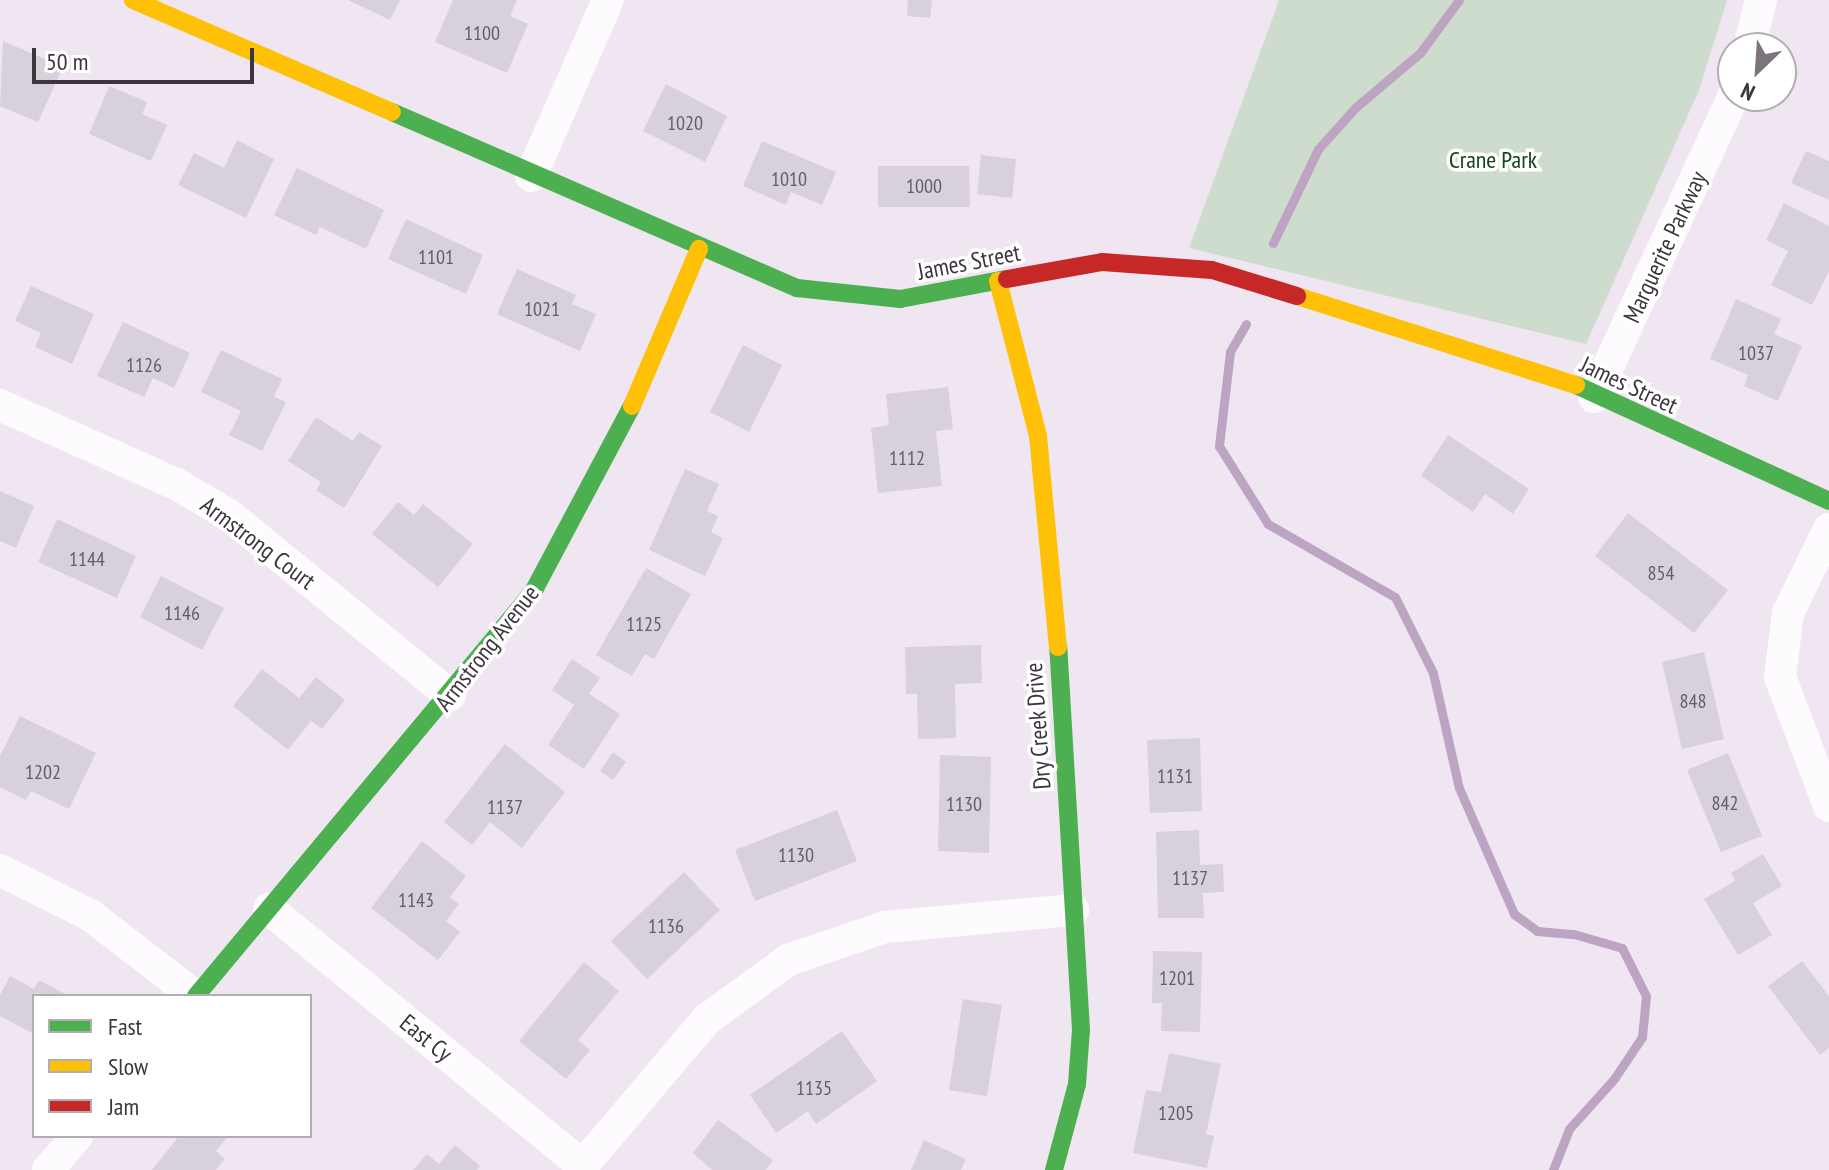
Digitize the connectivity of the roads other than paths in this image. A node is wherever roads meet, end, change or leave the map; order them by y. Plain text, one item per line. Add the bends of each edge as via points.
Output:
1 (133, 0) edge
2 (608, 0) edge
3 (1761, 0) edge
4 (1753, 32) edge
5 (1727, 112) edge
6 (531, 176) junction
7 (699, 249) junction
8 (998, 281) junction
9 (1594, 397) junction
10 (0, 405) edge
11 (1829, 501) edge
12 (1829, 529) edge
13 (450, 695) junction
14 (1829, 806) edge
15 (0, 870) edge
16 (269, 909) junction
17 (1073, 910) junction
18 (192, 994) edge
19 (197, 994) edge
20 (75, 1138) edge
21 (581, 1168) edge
22 (48, 1170) edge
23 (1054, 1170) edge

1 - 6 street, James Street
2 - 6 street
3 - 4 street
5 - 9 street, Marguerite Parkway
6 - 7 street, James Street
7 - 8 street, James Street via 797,288 846,297 900,299
7 - 13 street, Armstrong Avenue via 576,522 516,615
8 - 9 street, James Street via 1102,262 1212,270 1546,371
8 - 17 street, Dry Creek Drive via 1038,436 1049,504
9 - 11 street, James Street
10 - 13 street, Armstrong Court via 178,485 229,515
12 - 14 street via 1788,613 1780,677
13 - 16 street, Armstrong Avenue
15 - 18 street via 90,915
16 - 19 street, Armstrong Avenue
16 - 21 street, East Cy
17 - 21 street via 885,927 788,960 706,1020
17 - 23 street, Dry Creek Drive via 1081,1030 1077,1084
20 - 22 street

